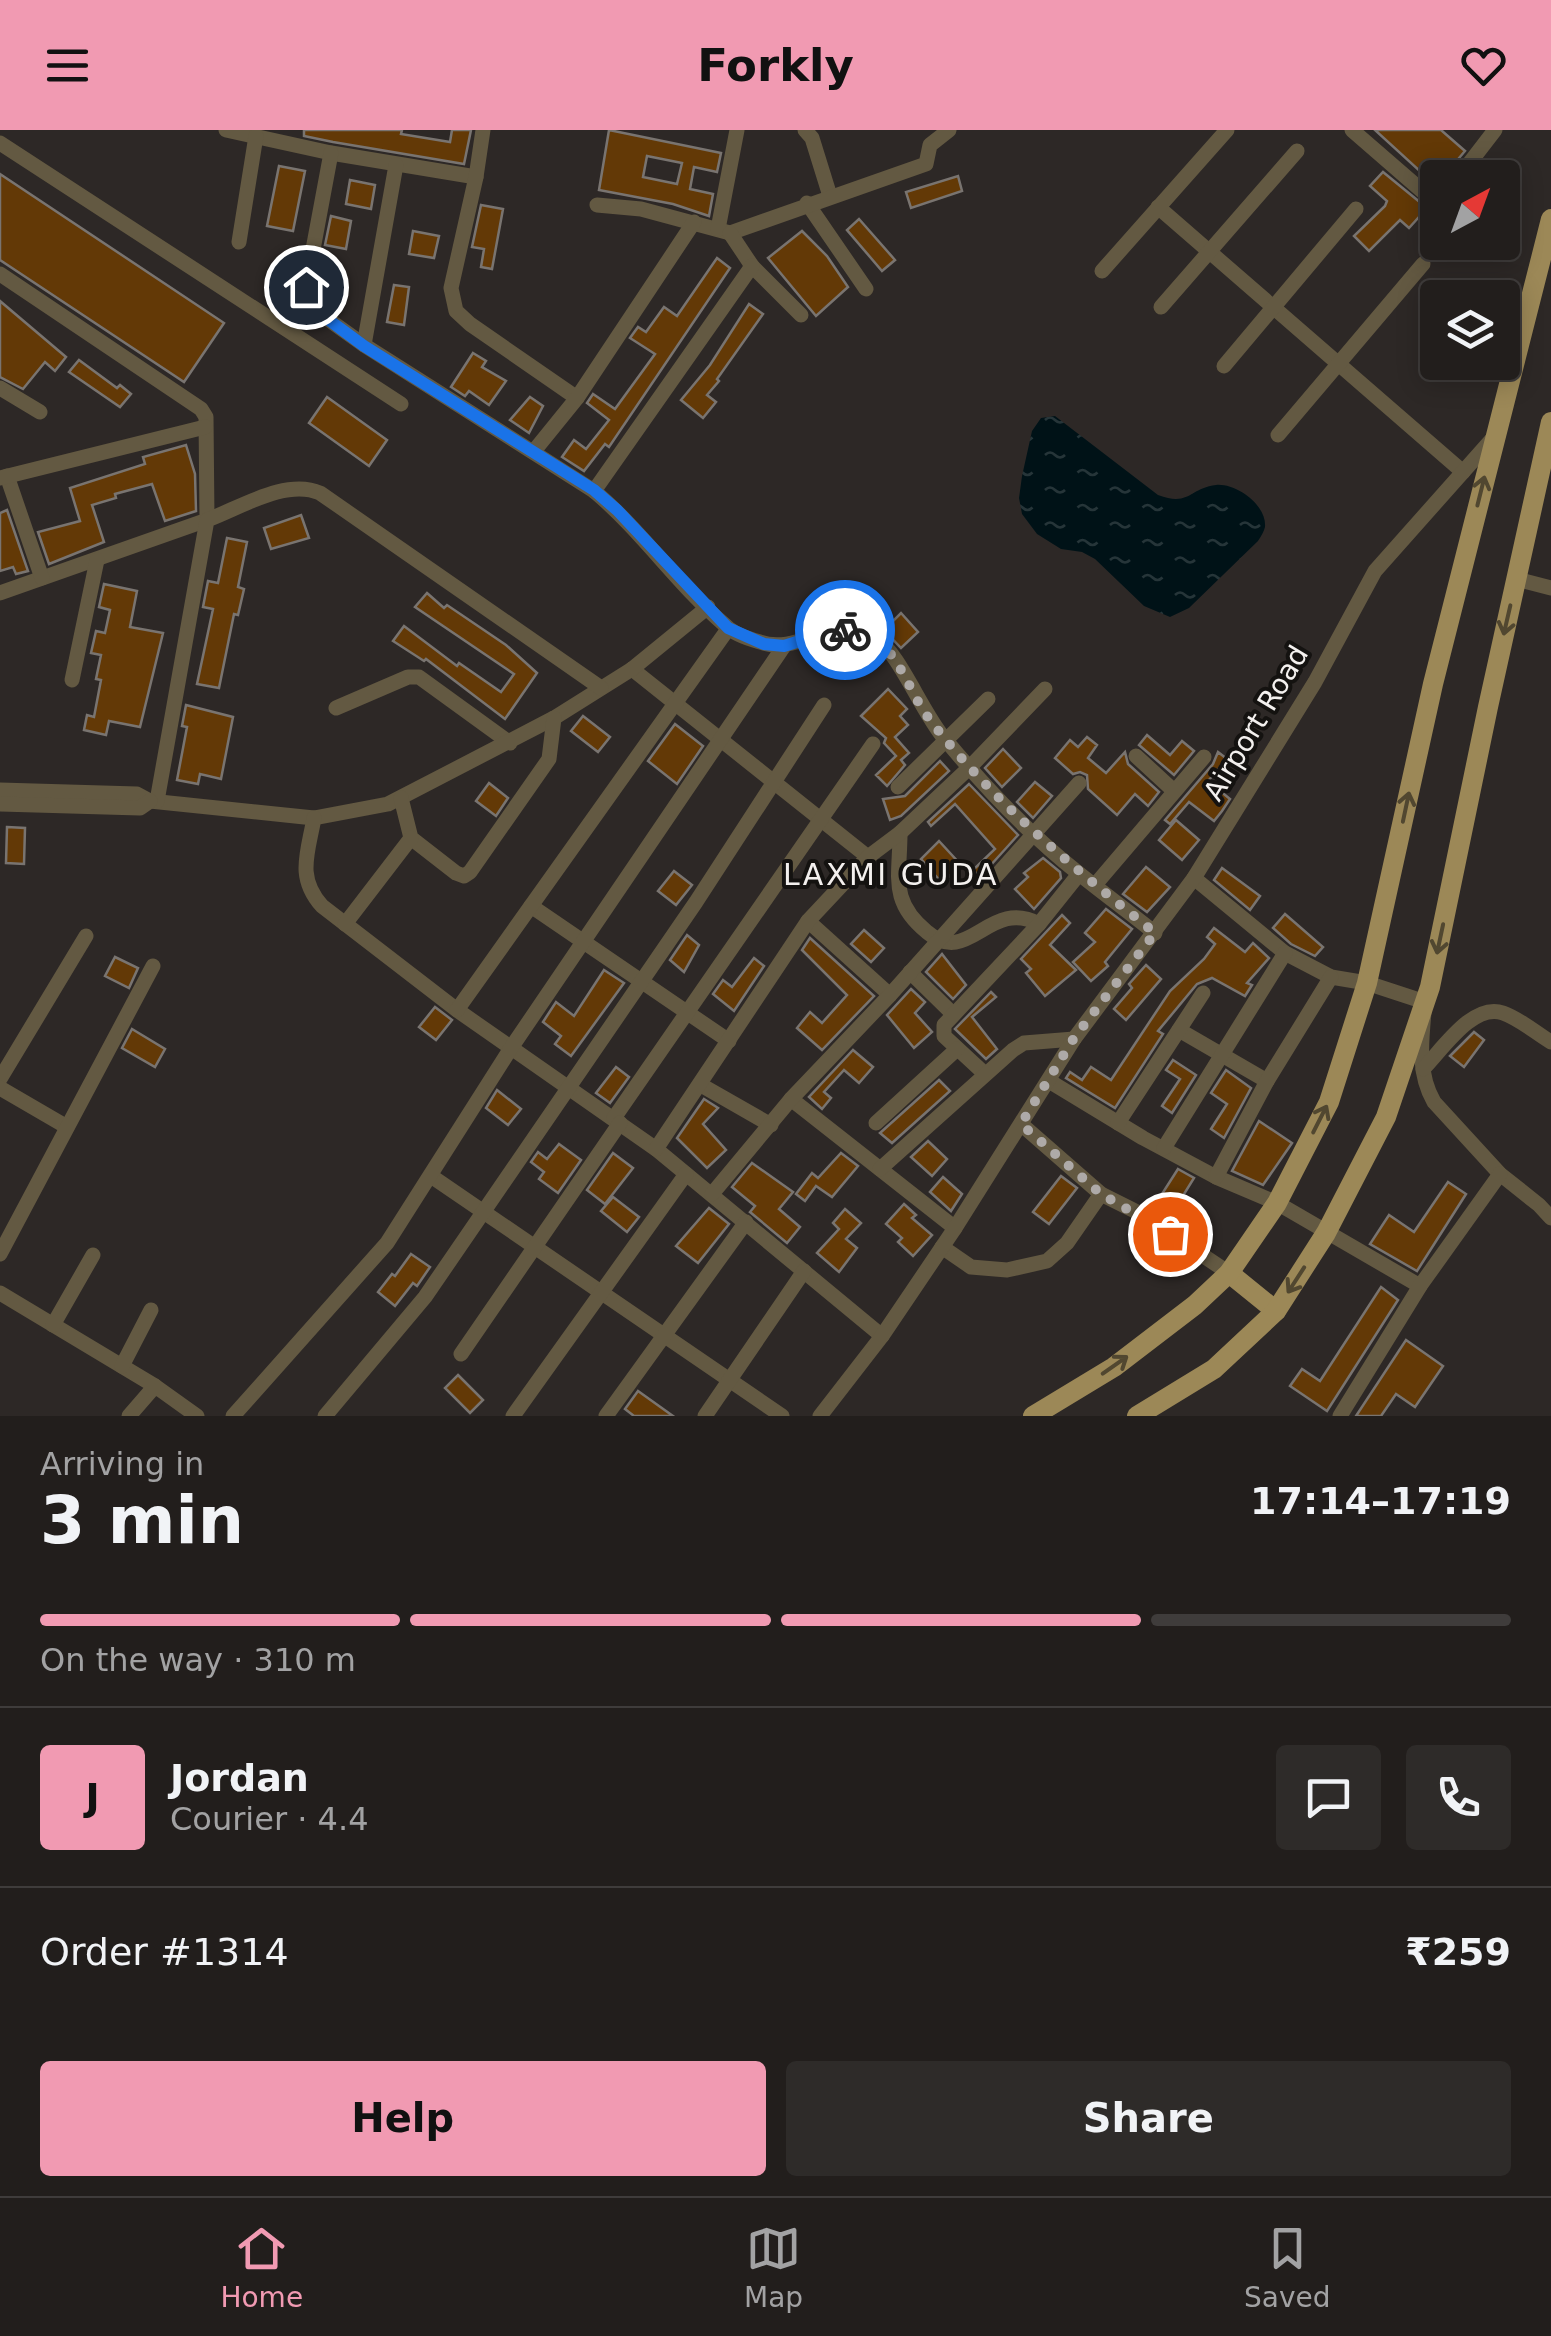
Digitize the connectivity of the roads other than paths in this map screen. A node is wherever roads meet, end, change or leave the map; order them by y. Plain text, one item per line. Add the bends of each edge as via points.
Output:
1 (11, 130) edge
2 (226, 130) edge
3 (483, 130) edge
4 (738, 130) edge
5 (806, 130) edge
6 (949, 130) edge
7 (1227, 130) edge
8 (1352, 130) edge
9 (1495, 130) edge
10 (256, 136) junction
11 (3, 145) edge
12 (1296, 151) dead end
13 (330, 152) junction
14 (1472, 160) edge
15 (396, 165) junction
16 (476, 177) junction
17 (1420, 189) edge
18 (830, 196) junction
19 (807, 203) junction
20 (598, 205) dead end
21 (1158, 207) junction
22 (1356, 209) dead end
23 (1551, 219) edge
24 (694, 222) junction
25 (724, 231) junction
26 (239, 242) dead end
27 (1209, 251) junction
28 (1423, 264) dead end
29 (752, 266) junction
30 (1102, 271) dead end
31 (0, 274) edge
32 (866, 289) dead end
33 (1161, 306) dead end
34 (1273, 308) junction
35 (801, 316) dead end
36 (364, 346) junction
37 (1338, 364) junction
38 (1224, 366) dead end
39 (0, 388) edge
40 (577, 398) junction
41 (401, 404) dead end
42 (40, 412) dead end
43 (1551, 422) edge
44 (205, 427) junction
45 (1278, 435) dead end
46 (1494, 437) junction
47 (534, 451) junction
48 (1462, 472) junction
49 (3, 477) edge
50 (594, 490) junction
51 (207, 520) junction
52 (96, 560) junction
53 (42, 578) junction
54 (1516, 579) junction
55 (1551, 588) edge
56 (0, 592) edge
57 (708, 607) junction
58 (728, 628) junction
59 (784, 646) junction
60 (632, 669) junction
61 (72, 680) dead end
62 (601, 688) junction
63 (1045, 689) dead end
64 (988, 700) dead end
65 (676, 705) junction
66 (824, 705) dead end
67 (336, 708) dead end
68 (554, 718) junction
69 (944, 739) junction
70 (722, 740) junction
71 (510, 742) junction
72 (872, 744) dead end
73 (1136, 756) dead end
74 (1204, 756) dead end
75 (970, 766) junction
76 (775, 782) junction
77 (1079, 783) dead end
78 (898, 787) dead end
79 (0, 790) edge
80 (1174, 791) junction
81 (400, 798) junction
82 (153, 801) junction
83 (0, 804) edge
84 (314, 818) junction
85 (820, 818) junction
86 (900, 832) junction
87 (1035, 835) junction
88 (411, 838) junction
89 (868, 857) junction
90 (1079, 874) junction
91 (1194, 878) junction
92 (1096, 885) junction
93 (531, 906) junction
94 (808, 922) junction
95 (345, 924) junction
96 (1039, 924) junction
97 (1155, 933) junction
98 (86, 936) dead end
99 (938, 941) junction
100 (584, 942) junction
101 (1285, 953) junction
102 (152, 966) dead end
103 (910, 972) junction
104 (1331, 978) junction
105 (641, 982) junction
106 (1367, 983) junction
107 (890, 994) junction
108 (1203, 994) dead end
109 (1424, 1002) junction
110 (457, 1010) junction
111 (687, 1014) junction
112 (954, 1014) junction
113 (1179, 1030) junction
114 (1074, 1038) junction
115 (729, 1041) junction
116 (1551, 1042) edge
117 (511, 1048) junction
118 (956, 1049) junction
119 (1223, 1054) junction
120 (1423, 1069) junction
121 (985, 1074) junction
122 (0, 1079) edge
123 (1049, 1081) junction
124 (1267, 1081) junction
125 (701, 1085) junction
126 (569, 1087) junction
127 (0, 1088) edge
128 (792, 1099) junction
129 (617, 1121) junction
130 (876, 1123) dead end
131 (1118, 1123) junction
132 (1021, 1124) junction
133 (771, 1125) junction
134 (67, 1127) junction
135 (656, 1148) junction
136 (1164, 1148) junction
137 (880, 1169) junction
138 (686, 1174) junction
139 (1500, 1174) junction
140 (431, 1176) junction
141 (1216, 1177) junction
142 (712, 1194) junction
143 (1101, 1194) junction
144 (1278, 1203) junction
145 (484, 1212) junction
146 (1551, 1218) edge
147 (746, 1222) junction
148 (956, 1228) junction
149 (1326, 1232) junction
150 (534, 1247) junction
151 (942, 1247) junction
152 (0, 1254) edge
153 (93, 1254) dead end
154 (804, 1270) junction
155 (1229, 1273) junction
156 (1420, 1286) junction
157 (0, 1293) edge
158 (602, 1293) junction
159 (151, 1310) dead end
160 (1276, 1312) junction
161 (53, 1325) junction
162 (662, 1334) junction
163 (882, 1336) junction
164 (461, 1354) dead end
165 (122, 1366) junction
166 (730, 1380) junction
167 (155, 1386) junction
168 (130, 1416) edge
169 (197, 1416) edge
170 (233, 1416) edge
171 (326, 1416) edge
172 (513, 1416) edge
173 (606, 1416) edge
174 (705, 1416) edge
175 (782, 1416) edge
176 (820, 1416) edge
177 (1033, 1416) edge
178 (1137, 1416) edge
179 (1340, 1416) edge

1 - 11 street
2 - 10 street
3 - 16 street
4 - 25 street
5 - 18 street
6 - 18 street via 930,145 926,164
7 - 21 street
8 - 17 street
9 - 14 street
10 - 13 street
10 - 26 street
11 - 41 street
12 - 27 street
13 - 15 street
13 - 36 street via 308,299
15 - 16 street
15 - 36 street
16 - 40 street via 451,288 456,310
18 - 19 street
19 - 25 street
19 - 32 street
20 - 24 street
21 - 27 street
21 - 30 street
22 - 34 street
23 - 46 main road, Airport Road
24 - 25 street
24 - 40 street
25 - 29 street
27 - 33 street
27 - 34 street
28 - 37 street
29 - 35 street
29 - 50 street
31 - 44 street via 195,403 206,416
34 - 37 street
34 - 38 street
36 - 47 street
37 - 45 street
37 - 48 street
39 - 42 street
40 - 47 street
43 - 54 main road
44 - 49 street
44 - 51 street
46 - 48 street, Airport Road
106 -> 46 main road, Airport Road
47 - 50 street
48 - 91 street, Airport Road via 1375,571
49 - 53 street
50 - 57 street
51 - 52 street
51 - 62 street via 292,488 320,493
51 - 82 street
52 - 53 street
52 - 61 street
53 - 56 street
54 - 55 street
54 -> 109 main road
57 - 58 street
57 - 60 street
58 - 59 street
58 - 65 street
59 - 69 street via 842,630 876,638
59 - 70 street
60 - 62 street
60 - 65 street
62 - 68 street
63 - 75 street
64 - 69 street
65 - 70 street
65 - 93 street
66 - 76 street
67 - 71 street via 419,677
68 - 71 street
68 - 88 street via 549,760 470,872 456,873
69 - 75 street
69 - 78 street
70 - 76 street
70 - 100 street
71 - 81 street
72 - 85 street
73 - 80 street
74 - 80 street
75 - 86 street
75 - 87 street
76 - 85 street
76 - 105 street
77 - 87 street
79 - 82 street via 137,794
80 - 92 street
81 - 84 street
81 - 88 street
82 - 83 street via 140,808
82 - 84 street
84 - 95 street via 304,876 308,892
85 - 89 street
85 - 111 street
86 - 89 street
86 - 99 street via 901,901 907,915
87 - 90 street
87 - 99 street
88 - 95 street
89 - 94 street
90 - 92 street
90 - 96 street
91 - 97 street, Airport Road
91 - 101 street
92 - 97 street
93 - 100 street
93 - 110 street
94 - 107 street
94 - 115 street
95 - 110 street
96 - 99 street via 1005,917 958,944
96 - 112 street
97 - 114 street, Airport Road
98 - 122 street
99 - 103 street
100 - 105 street
100 - 117 street
101 - 104 street
101 - 119 street
102 - 134 street
103 - 107 street
103 - 112 street
104 - 106 street
104 - 124 street
105 - 111 street
105 - 126 street
106 - 109 street
144 -> 106 main road, Airport Road via 1328,1102
107 - 128 street
108 - 113 street
109 - 120 street
109 - 149 main road via 1386,1117
110 - 117 street
111 - 115 street
111 - 129 street
112 - 118 street via 942,1031
113 - 119 street
113 - 131 street
114 - 121 street via 1024,1043
114 - 123 street, Airport Road
115 - 125 street
116 - 120 street via 1493,1010 1474,1017
117 - 126 street
117 - 140 street
118 - 121 street
118 - 130 street
119 - 124 street
119 - 136 street
120 - 139 street via 1434,1102
121 - 137 street
123 - 131 street
123 - 132 street, Airport Road
124 - 141 street
125 - 133 street
125 - 135 street
126 - 129 street
126 - 145 street
127 - 134 street
128 - 133 street
128 - 137 street
129 - 135 street
129 - 150 street
131 - 136 street
132 - 143 street
132 - 148 street, Airport Road
133 - 142 street
134 - 152 street
135 - 138 street
136 - 141 street
137 - 148 street
138 - 142 street
138 - 158 street
139 - 146 street
139 - 156 street
140 - 145 street
140 - 170 street via 387,1243
141 - 144 street
142 - 147 street
143 - 151 street via 1046,1261 1007,1270 971,1267
143 - 155 street
144 - 149 street
144 - 155 main road, Airport Road
145 - 150 street
145 - 171 street via 425,1297
147 - 154 street
147 - 162 street
148 - 151 street, Airport Road
149 - 156 street
149 -> 160 main road
150 - 158 street
150 - 164 street
151 - 163 street, Airport Road
153 - 161 street
154 - 163 street
154 - 166 street
155 - 160 main road
177 -> 155 main road, Airport Road via 1114,1366
156 - 179 street
157 - 161 street
158 - 162 street
158 - 172 street
159 - 165 street
160 - 178 main road via 1214,1369
161 - 165 street
162 - 166 street
162 - 173 street
163 - 176 street, Airport Road
165 - 167 street
166 - 174 street
166 - 175 street
167 - 168 street
167 - 169 street

